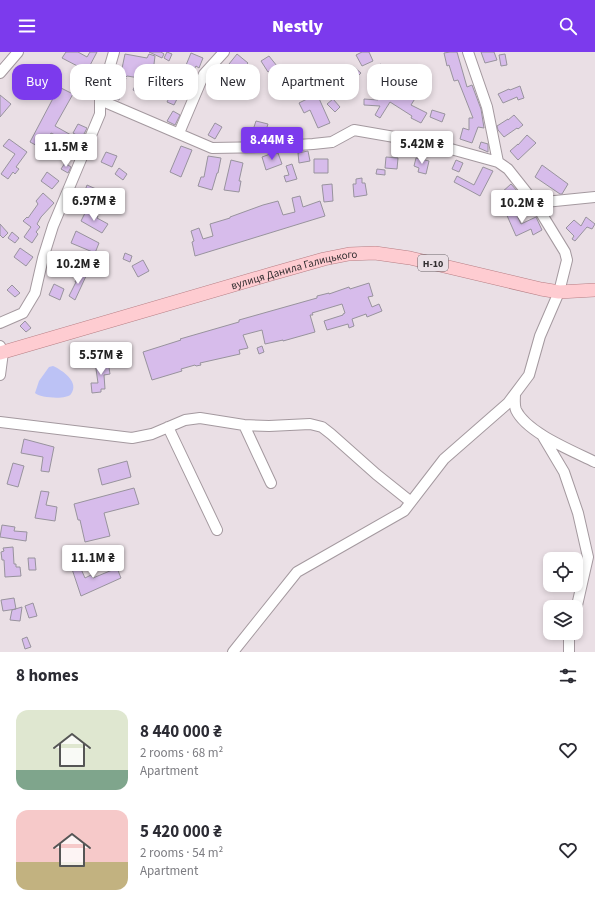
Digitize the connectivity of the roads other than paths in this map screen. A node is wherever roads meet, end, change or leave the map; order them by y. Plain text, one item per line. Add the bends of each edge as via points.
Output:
1 (18, 52) edge
2 (114, 52) edge
3 (224, 52) edge
4 (468, 52) edge
5 (110, 64) edge
6 (0, 73) edge
7 (100, 100) joint
8 (179, 133) junction
9 (498, 162) junction
10 (595, 197) edge
11 (535, 203) junction
12 (595, 290) edge
13 (559, 292) junction
14 (0, 323) edge
15 (1, 351) edge
16 (0, 375) edge
17 (515, 394) junction
18 (0, 422) edge
19 (244, 425) junction
20 (168, 427) junction
21 (542, 435) junction
22 (595, 462) edge
23 (271, 483) dead end
24 (411, 502) junction
25 (217, 530) dead end
26 (578, 600) edge
27 (569, 640) edge
28 (233, 652) edge
29 (569, 652) edge

1 - 6 street
2 - 5 street
3 - 8 street via 204,74
4 - 9 street via 487,107
7 - 8 street
7 - 14 street via 100,114 53,226 34,293 23,313
8 - 9 street via 212,148 332,142 354,130 429,143
9 - 11 street via 508,169
10 - 11 street
11 - 13 street via 565,252 567,260
12 - 13 main road, вулиця Данила Галицького / Н-10
13 - 15 main road, вулиця Данила Галицького / Н-10 via 410,258 375,253 349,254
13 - 17 street via 540,336 529,375
15 - 16 street
17 - 21 street via 515,408 522,418
17 - 24 street via 444,459
18 - 20 street via 132,438 152,434
19 - 20 street via 200,418 185,420
19 - 23 street
19 - 24 street via 310,424 322,427
20 - 25 street
21 - 22 street
21 - 26 street via 564,472 578,513 588,557
24 - 28 street via 404,511 297,572
27 - 29 street

